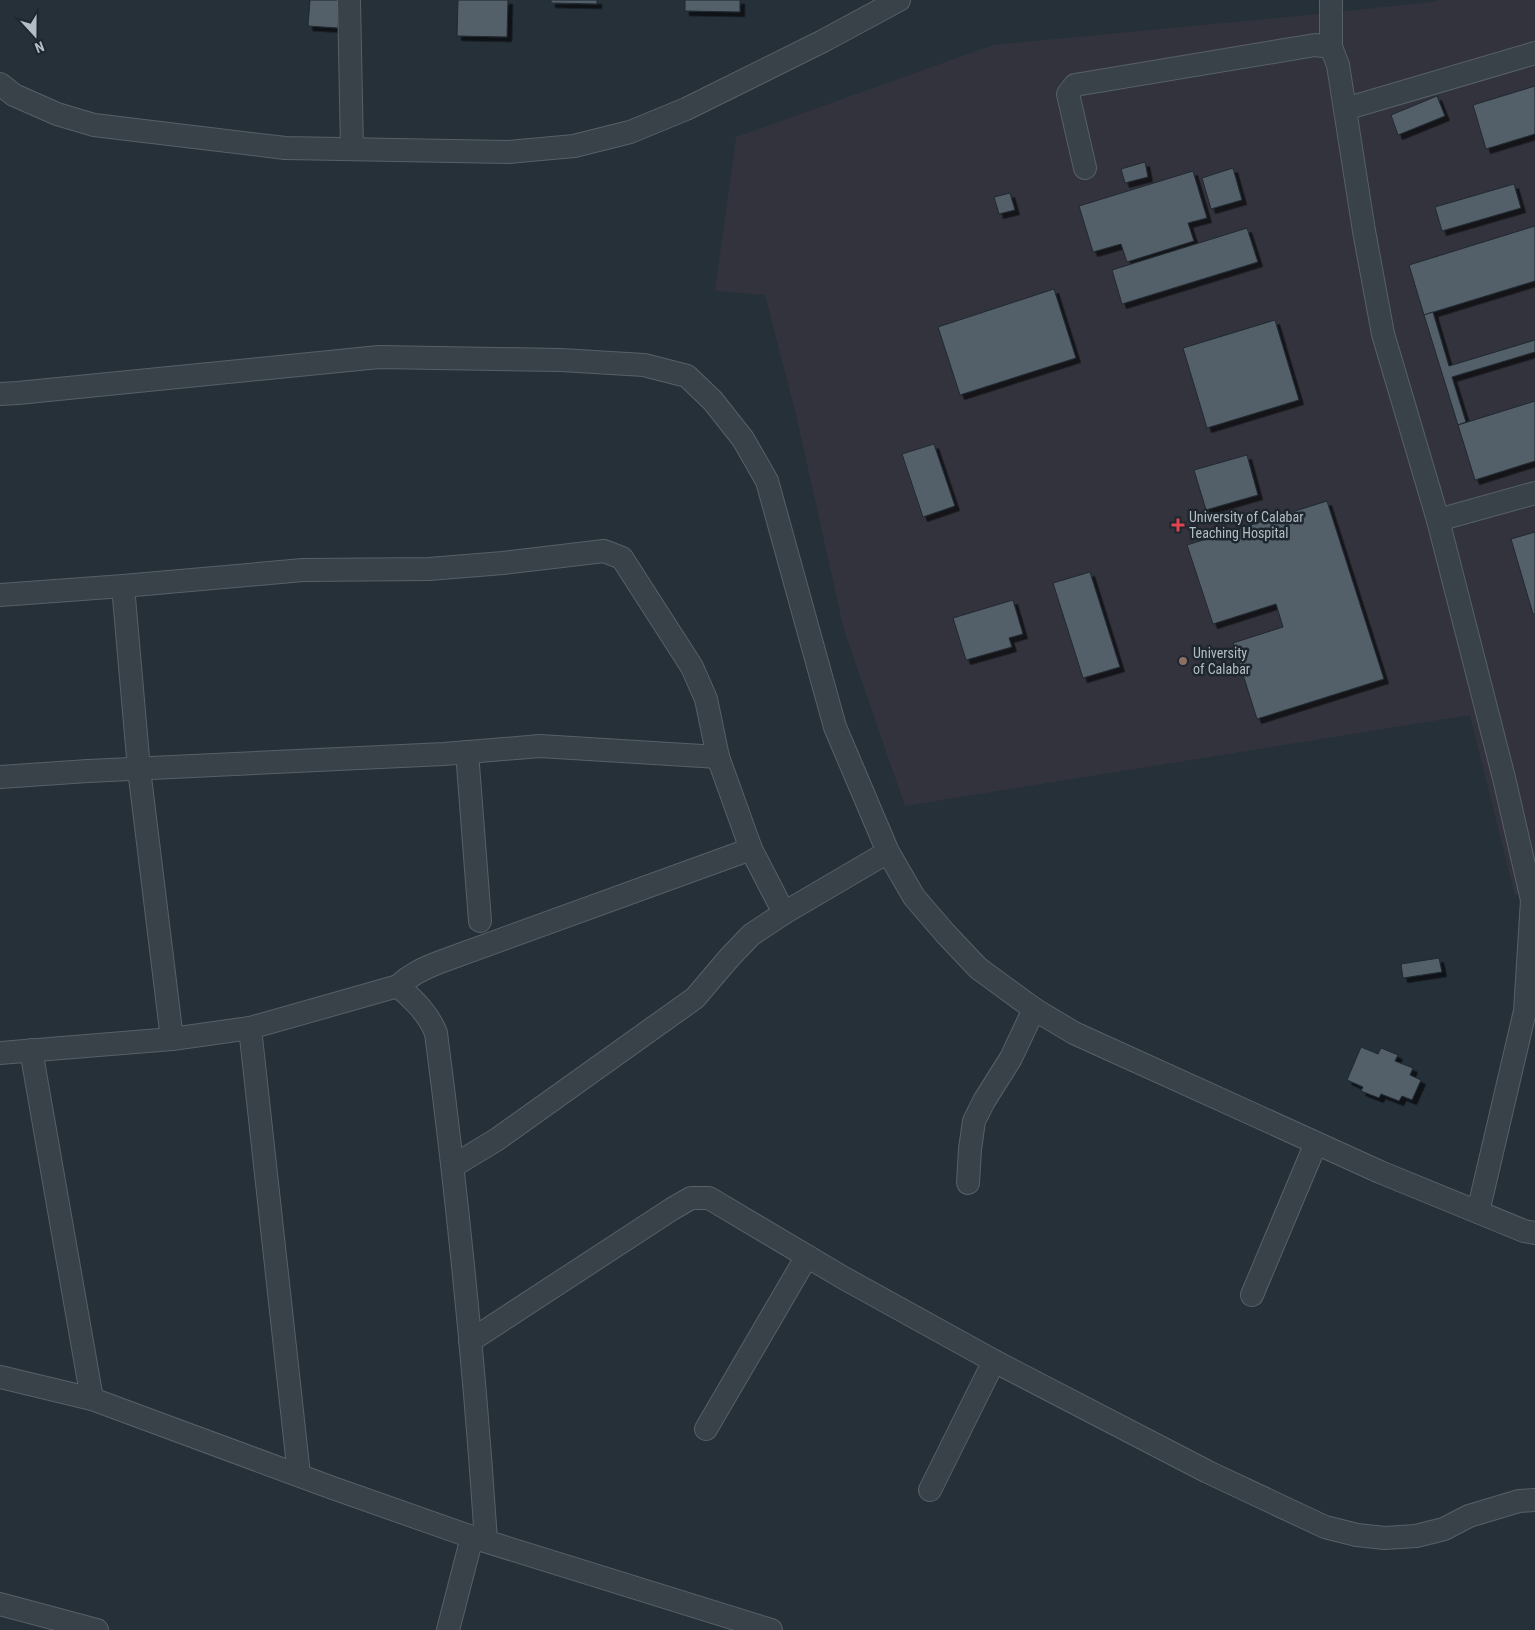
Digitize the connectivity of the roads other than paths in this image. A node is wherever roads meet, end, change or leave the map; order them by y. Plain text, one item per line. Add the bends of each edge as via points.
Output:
1 (349, 0) edge
2 (899, 0) edge
3 (1331, 0) edge
4 (1331, 47) junction
5 (1535, 53) edge
6 (0, 84) edge
7 (1345, 109) junction
8 (352, 149) junction
9 (1085, 168) dead end
10 (0, 394) edge
11 (1535, 493) edge
12 (1438, 520) junction
13 (123, 586) junction
14 (0, 596) edge
15 (467, 752) junction
16 (718, 757) junction
17 (139, 769) junction
18 (0, 777) edge
19 (751, 848) junction
20 (888, 852) junction
21 (1533, 899) edge
22 (784, 913) junction
23 (480, 920) dead end
24 (398, 986) junction
25 (1034, 1009) junction
26 (1530, 1012) edge
27 (250, 1028) junction
28 (172, 1039) junction
29 (31, 1050) junction
30 (0, 1052) edge
31 (1316, 1143) junction
32 (453, 1166) junction
33 (968, 1183) dead end
34 (1478, 1212) junction
35 (1535, 1233) edge
36 (807, 1256) junction
37 (1252, 1294) dead end
38 (470, 1340) junction
39 (994, 1361) junction
40 (0, 1377) edge
41 (92, 1399) junction
42 (706, 1428) dead end
43 (298, 1475) junction
44 (930, 1490) dead end
45 (1535, 1500) edge
46 (479, 1539) junction
47 (0, 1604) edge
48 (83, 1628) edge
49 (448, 1630) edge
50 (770, 1630) edge

1 - 8 street
2 - 8 street via 686,109 630,132 574,146 508,152
3 - 4 street
4 - 7 street via 1338,65
4 - 9 street via 1315,45 1076,85 1068,94
5 - 7 street
6 - 8 street via 14,95 57,114 94,125 285,148
7 - 12 street via 1383,334
10 - 20 street via 379,357 570,360 644,365 687,376 713,401 743,439 766,482 835,728
11 - 12 street
12 - 21 street
13 - 14 street
13 - 16 street via 303,570 429,569 604,551 622,558 692,667 706,699
13 - 17 street
15 - 16 street via 540,746
15 - 17 street
15 - 23 street
16 - 19 street
17 - 18 street
17 - 28 street
19 - 22 street
19 - 24 street via 419,970
20 - 22 street
20 - 25 street via 914,897 944,933 978,968
21 - 26 street
22 - 32 street via 751,935 695,998 496,1140
24 - 27 street
24 - 32 street via 431,1020 436,1033
25 - 31 street via 1074,1033
25 - 33 street via 1011,1058 974,1121
26 - 34 street
27 - 28 street
27 - 43 street
28 - 29 street
29 - 30 street
29 - 41 street
31 - 34 street
31 - 37 street
32 - 38 street
34 - 35 street
36 - 38 street via 709,1198 691,1198
36 - 39 street
36 - 42 street
38 - 46 street via 482,1465
39 - 44 street
39 - 45 street via 1208,1472 1325,1527 1385,1538 1416,1536 1444,1529 1469,1516 1519,1501
40 - 41 street
41 - 43 street
43 - 46 street
46 - 49 street
46 - 50 street
47 - 48 street

